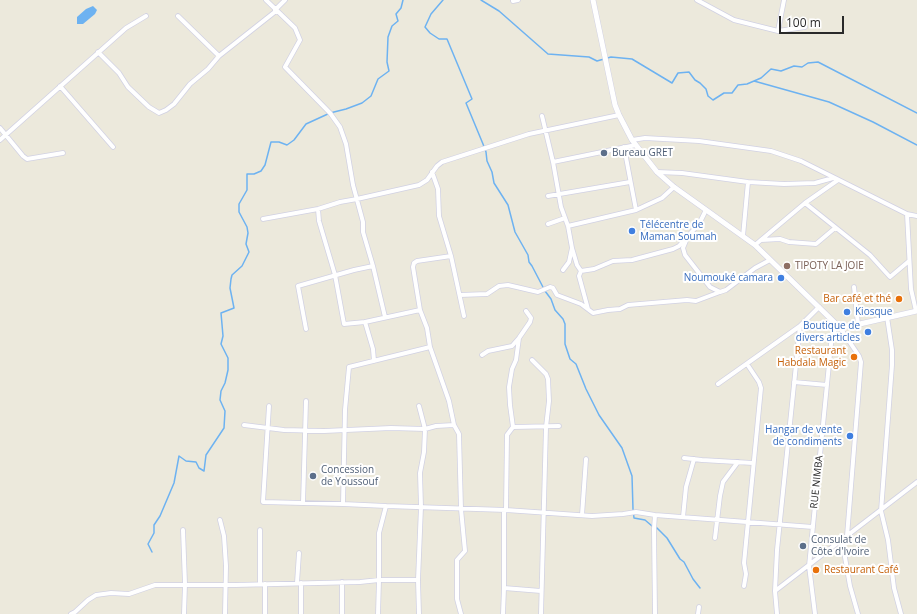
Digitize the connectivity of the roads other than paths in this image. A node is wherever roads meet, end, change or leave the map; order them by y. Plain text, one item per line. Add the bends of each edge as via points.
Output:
1 (266, 0) edge
2 (285, 0) edge
3 (518, 0) edge
4 (593, 0) edge
5 (697, 0) edge
6 (784, 0) edge
7 (513, 1) dead end
8 (276, 10) junction
9 (146, 16) dead end
10 (178, 16) dead end
11 (805, 26) dead end
12 (778, 31) junction
13 (98, 52) junction
14 (219, 56) junction
15 (60, 86) junction
16 (619, 115) junction
17 (542, 116) dead end
18 (0, 128) edge
19 (545, 130) junction
20 (7, 135) junction
21 (0, 140) edge
22 (632, 140) junction
23 (636, 145) junction
24 (113, 147) dead end
25 (624, 147) junction
26 (63, 153) dead end
27 (553, 162) junction
28 (432, 172) junction
29 (657, 172) junction
30 (833, 178) junction
31 (838, 180) junction
32 (630, 182) junction
33 (748, 182) junction
34 (674, 187) junction
35 (559, 195) junction
36 (548, 196) dead end
37 (358, 199) junction
38 (805, 203) junction
39 (318, 209) junction
40 (636, 210) junction
41 (706, 210) junction
42 (907, 214) junction
43 (917, 216) edge
44 (565, 218) junction
45 (263, 219) dead end
46 (548, 224) dead end
47 (568, 226) junction
48 (835, 228) junction
49 (688, 236) junction
50 (743, 236) junction
51 (761, 240) junction
52 (755, 245) junction
53 (572, 248) junction
54 (451, 256) junction
55 (770, 260) junction
56 (909, 261) junction
57 (373, 266) junction
58 (563, 270) dead end
59 (581, 271) junction
60 (335, 275) junction
61 (854, 287) dead end
62 (720, 292) junction
63 (460, 295) junction
64 (819, 307) junction
65 (420, 310) junction
66 (588, 310) junction
67 (526, 311) dead end
68 (916, 311) edge
69 (464, 316) dead end
70 (385, 317) junction
71 (887, 317) junction
72 (365, 322) junction
73 (858, 324) junction
74 (837, 325) junction
75 (800, 326) junction
76 (306, 329) dead end
77 (519, 338) junction
78 (430, 347) junction
79 (482, 355) dead end
80 (532, 360) dead end
81 (374, 361) junction
82 (747, 364) junction
83 (794, 382) junction
84 (718, 384) dead end
85 (827, 385) junction
86 (306, 401) dead end
87 (268, 406) dead end
88 (419, 406) dead end
89 (454, 425) junction
90 (244, 426) dead end
91 (559, 426) dead end
92 (513, 427) junction
93 (546, 427) junction
94 (268, 428) junction
95 (425, 429) junction
96 (306, 431) junction
97 (345, 431) junction
98 (684, 458) dead end
99 (586, 459) dead end
100 (694, 459) junction
101 (738, 462) junction
102 (753, 463) junction
103 (917, 482) edge
104 (303, 503) junction
105 (343, 504) junction
106 (386, 506) junction
107 (421, 507) junction
108 (461, 509) junction
109 (505, 510) junction
110 (881, 511) junction
111 (544, 512) junction
112 (582, 515) junction
113 (655, 515) junction
114 (683, 517) junction
115 (717, 519) junction
116 (220, 520) dead end
117 (748, 521) junction
118 (780, 524) junction
119 (813, 527) junction
120 (183, 530) dead end
121 (260, 530) dead end
122 (847, 536) junction
123 (715, 538) dead end
124 (842, 540) junction
125 (299, 553) dead end
126 (809, 566) junction
127 (379, 580) junction
128 (418, 580) junction
129 (342, 582) junction
130 (299, 583) junction
131 (185, 584) junction
132 (262, 584) junction
133 (226, 585) junction
134 (744, 586) dead end
135 (504, 588) junction
136 (541, 590) junction
137 (775, 591) junction
138 (699, 607) dead end
139 (71, 614) edge
140 (184, 614) edge
141 (225, 614) edge
142 (265, 614) edge
143 (302, 614) edge
144 (342, 614) edge
145 (378, 614) edge
146 (419, 614) edge
147 (461, 614) edge
148 (503, 614) edge
149 (541, 614) edge
150 (655, 614) edge
151 (698, 614) edge
152 (777, 614) edge
153 (815, 614) edge
154 (858, 614) edge
155 (901, 614) edge

1 - 8 street
2 - 8 street
3 - 7 street
4 - 16 street
5 - 12 street via 734,20
6 - 12 street
8 - 14 street
8 - 37 street via 295,28 300,40 285,67 330,113 340,127
9 - 13 street via 126,28
10 - 14 street
11 - 12 street
13 - 14 street via 119,73 128,87 159,113 174,104 190,84
13 - 15 street
15 - 20 street
15 - 24 street
16 - 19 street
16 - 22 street
17 - 19 street
18 - 20 street
19 - 27 street
19 - 28 street via 442,162
20 - 21 street
20 - 26 street via 27,159
22 - 23 street
22 - 30 street via 645,138 699,141 771,151 801,161
23 - 25 street
23 - 29 street
25 - 27 street
25 - 32 street
27 - 35 street
28 - 37 street via 427,180 419,185
28 - 54 street via 438,189 439,216
29 - 33 street
29 - 34 street
30 - 31 street
30 - 33 street via 815,183
31 - 38 street
31 - 42 street
32 - 35 street
32 - 40 street
33 - 50 street
34 - 40 street via 662,198
34 - 41 street
35 - 36 street
35 - 44 street
37 - 39 street
37 - 57 street via 363,232
38 - 48 street
38 - 51 street
39 - 45 street
39 - 60 street
40 - 47 street
41 - 49 street via 699,224
41 - 50 street
42 - 43 street
42 - 56 street
44 - 46 street
44 - 47 street
47 - 53 street
48 - 51 street via 816,244 780,239
48 - 56 street via 870,256 890,277
49 - 59 street via 673,250 632,260 613,261
49 - 62 street via 683,248 685,255 710,287
50 - 52 street
51 - 52 street
52 - 55 street
53 - 58 street via 569,262
53 - 59 street
54 - 63 street
54 - 65 street via 414,263
55 - 62 street
55 - 64 street
56 - 68 street
57 - 60 street
57 - 70 street
59 - 66 street via 579,276
60 - 72 street via 344,324
60 - 76 street via 298,286
61 - 73 street
62 - 66 street via 696,301 628,305 593,314
63 - 66 street via 487,294 500,286 508,285 538,292 550,287 557,295 582,304
63 - 69 street
64 - 74 street
64 - 75 street
65 - 70 street
65 - 78 street via 427,328
67 - 77 street via 530,322
68 - 71 street
70 - 72 street
71 - 73 street
71 - 110 street via 892,365
72 - 81 street
73 - 74 street
74 - 85 street, RUE NIMBA via 831,344
74 - 122 street via 861,362
75 - 82 street
75 - 83 street
77 - 79 street via 512,346 488,351
77 - 92 street via 509,387
78 - 81 street
78 - 89 street via 449,401
80 - 93 street via 548,378
81 - 97 street via 349,367
82 - 84 street
82 - 102 street via 761,388
83 - 85 street
83 - 118 street
85 - 119 street, RUE NIMBA
86 - 96 street
87 - 94 street
88 - 95 street
89 - 95 street
89 - 108 street via 459,434
90 - 94 street
91 - 93 street
92 - 93 street
92 - 109 street via 507,435
93 - 111 street
94 - 96 street
94 - 104 street via 263,502
95 - 97 street
95 - 107 street via 420,473
96 - 97 street
96 - 104 street
97 - 105 street
98 - 100 street
99 - 112 street
100 - 101 street
100 - 114 street via 686,487
101 - 102 street
101 - 115 street via 723,482
102 - 117 street
103 - 110 street
104 - 105 street
105 - 106 street
106 - 107 street
106 - 127 street via 379,533
107 - 108 street
107 - 128 street
108 - 109 street
108 - 147 street via 465,551 457,560 457,599
109 - 111 street
109 - 135 street
110 - 122 street
110 - 155 street
111 - 112 street
111 - 136 street
112 - 113 street via 633,512
113 - 114 street
113 - 150 street
114 - 115 street
115 - 117 street
115 - 123 street
116 - 133 street via 224,536
117 - 118 street
117 - 134 street
118 - 119 street
118 - 137 street
119 - 126 street, RUE NIMBA
120 - 131 street
121 - 132 street
122 - 124 street
124 - 126 street
124 - 154 street
125 - 130 street
126 - 137 street
126 - 153 street, RUE NIMBA
127 - 128 street
127 - 129 street
127 - 145 street
128 - 146 street
129 - 130 street
129 - 144 street
130 - 132 street
130 - 143 street
131 - 133 street
131 - 139 street via 155,585 129,594 96,595
131 - 140 street
132 - 133 street
132 - 142 street
133 - 141 street
135 - 136 street
135 - 148 street
136 - 149 street
137 - 152 street
138 - 151 street

